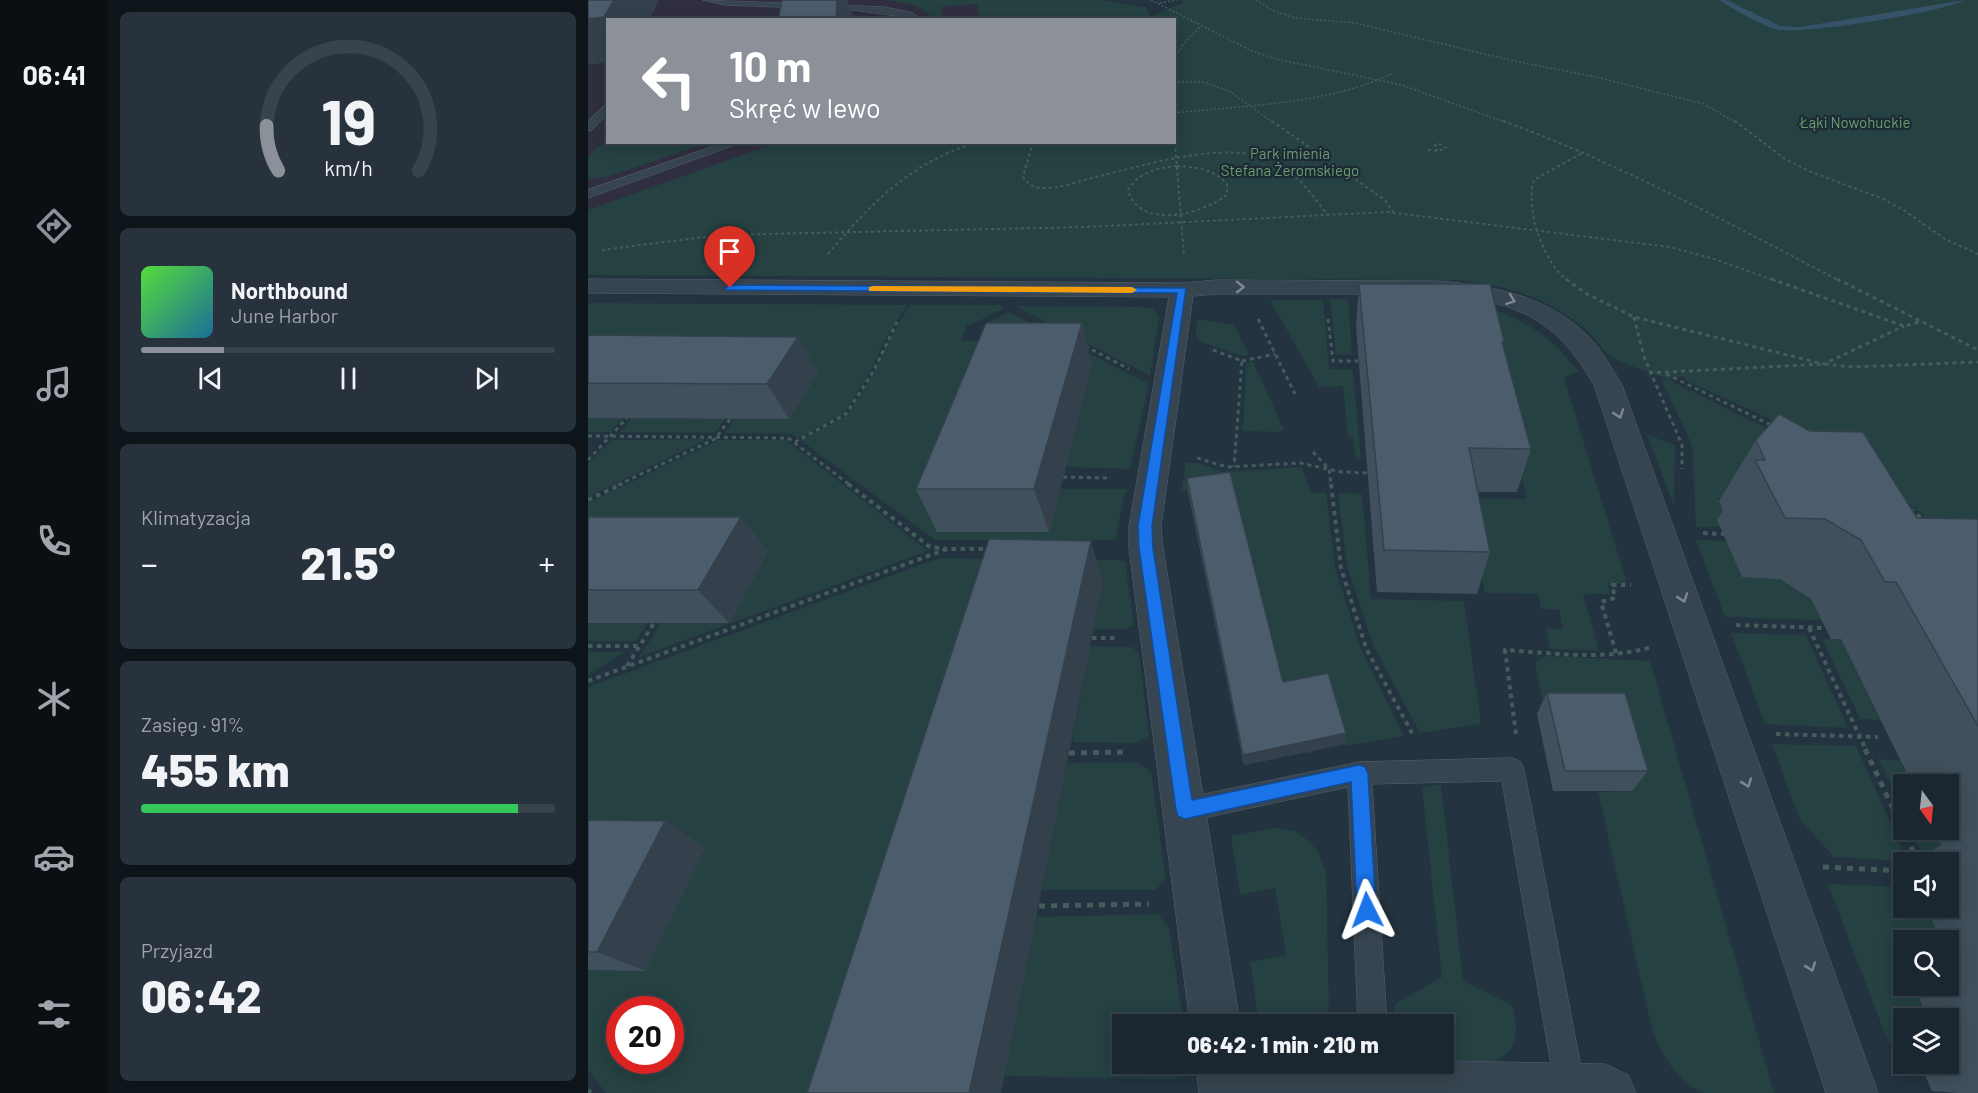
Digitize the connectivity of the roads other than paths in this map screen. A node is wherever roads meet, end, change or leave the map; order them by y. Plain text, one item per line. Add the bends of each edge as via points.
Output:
1 (706, 0) edge
2 (918, 18) edge
3 (606, 109) edge
4 (588, 128) edge
5 (732, 144) edge
6 (588, 194) edge
7 (1183, 274) junction
8 (588, 286) edge
9 (1359, 773) junction
10 (1185, 810) junction
11 (1214, 1014) edge
12 (1372, 1014) edge
13 (1222, 1074) edge
14 (1376, 1075) edge
15 (1590, 1091) edge
16 (1225, 1093) edge
17 (1230, 1093) edge
18 (1852, 1093) edge

1 - 2 lane via 874,2 913,12
3 - 4 lane
5 - 6 lane
7 - 8 street via 801,288
7 - 10 street via 1145,526
7 -> 18 street via 1217,287 1467,289 1501,296 1533,309 1579,340 1608,385
9 - 10 lane
9 - 12 lane
9 - 15 lane via 1512,769
10 - 11 street
13 - 16 street
14 - 15 street
14 - 17 street

